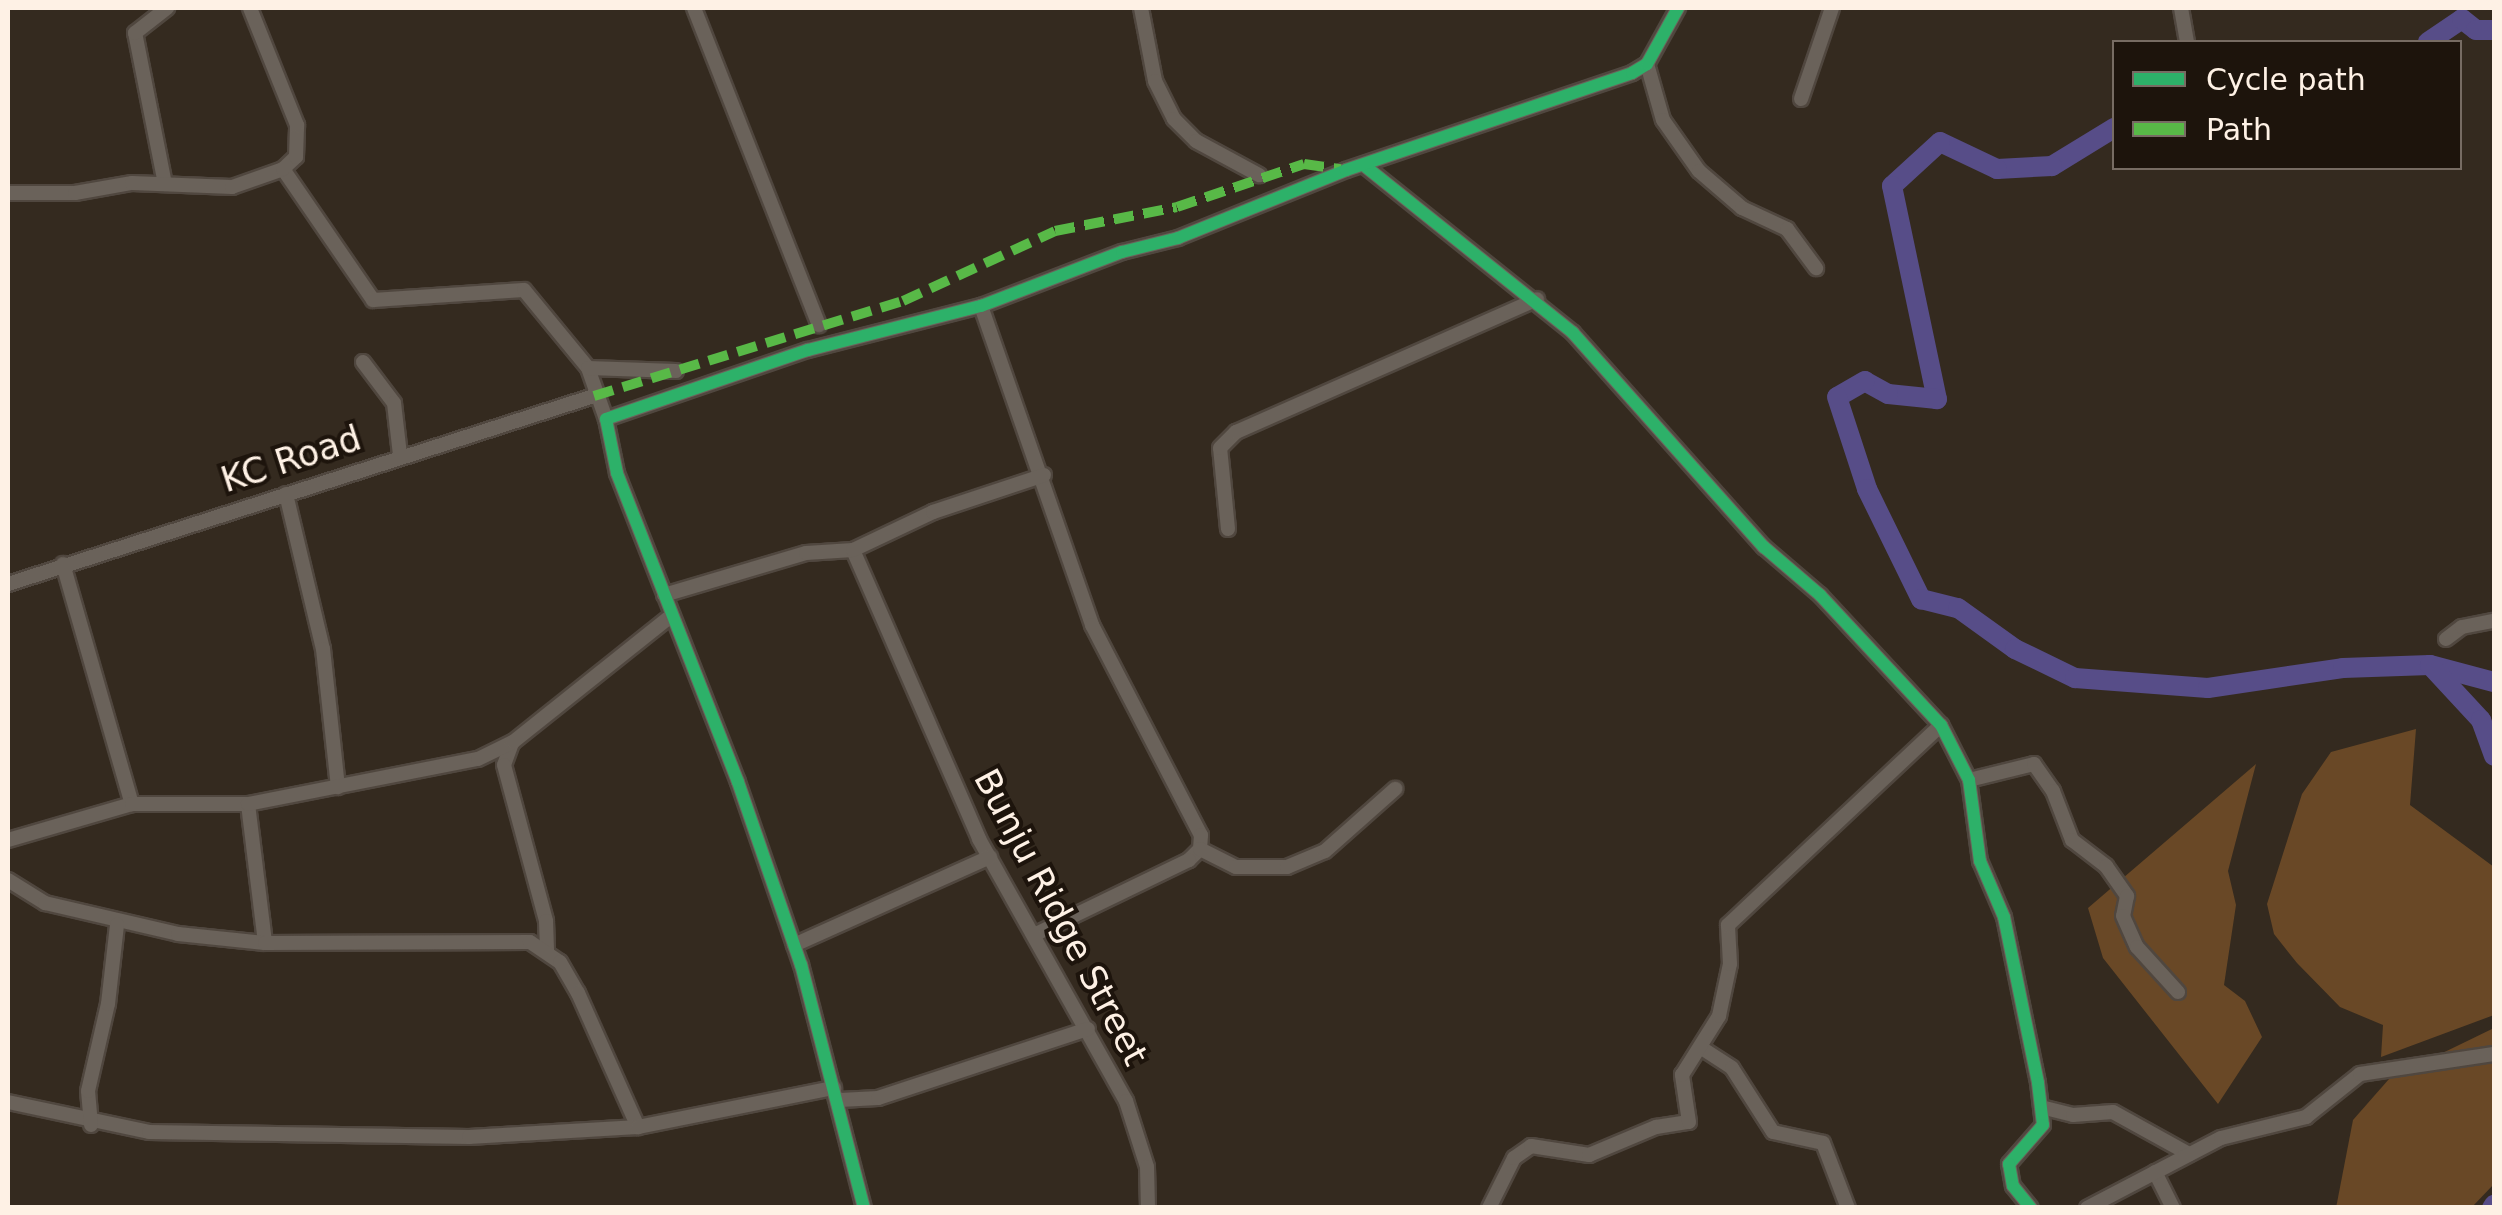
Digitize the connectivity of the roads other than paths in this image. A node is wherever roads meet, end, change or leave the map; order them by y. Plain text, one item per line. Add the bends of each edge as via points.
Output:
1 (167, 8) edge
2 (250, 8) edge
3 (694, 8) edge
4 (1141, 8) edge
5 (1678, 8) edge
6 (1832, 8) edge
7 (2182, 8) edge
8 (2187, 40) edge
9 (1647, 64) junction
10 (1801, 99) dead end
11 (1366, 167) junction
12 (282, 169) junction
13 (1259, 175) dead end
14 (165, 184) junction
15 (8, 193) edge
16 (1816, 268) dead end
17 (1537, 299) junction
18 (981, 306) junction
19 (819, 326) dead end
20 (363, 362) dead end
21 (588, 368) junction
22 (676, 371) dead end
23 (594, 396) junction
24 (606, 419) junction
25 (400, 455) junction
26 (1044, 475) junction
27 (286, 494) junction
28 (1228, 529) dead end
29 (853, 550) junction
30 (63, 564) junction
31 (8, 584) edge
32 (664, 596) junction
33 (672, 615) junction
34 (2494, 621) edge
35 (2446, 639) dead end
36 (1941, 725) junction
37 (513, 742) junction
38 (1969, 780) junction
39 (338, 787) junction
40 (1395, 789) dead end
41 (132, 804) junction
42 (248, 804) junction
43 (8, 840) edge
44 (1200, 849) junction
45 (990, 857) junction
46 (8, 880) edge
47 (117, 925) junction
48 (1036, 934) junction
49 (264, 942) junction
50 (794, 945) junction
51 (546, 950) junction
52 (2178, 992) dead end
53 (1088, 1029) junction
54 (1700, 1047) junction
55 (2494, 1054) edge
56 (837, 1094) junction
57 (8, 1102) edge
58 (2041, 1107) junction
59 (91, 1124) junction
60 (638, 1127) junction
61 (2188, 1154) junction
62 (2155, 1172) junction
63 (1147, 1207) edge
64 (864, 1208) edge
65 (1489, 1208) edge
66 (1848, 1208) edge
67 (2031, 1208) edge
68 (2086, 1208) edge
69 (2174, 1208) edge

1 - 14 street via 135,33
2 - 12 street via 297,125 296,157
3 - 19 street
4 - 13 street via 1154,81 1174,119 1207,148
5 - 9 street
6 - 10 street
7 - 8 street
9 - 11 street
9 - 16 street via 1663,120 1699,172 1742,208 1787,229
11 - 17 street
11 - 18 street
12 - 14 street via 232,187
12 - 21 street via 373,300 524,290
14 - 15 street
17 - 28 street via 1236,432 1220,448
17 - 36 street via 1764,547 1820,595
18 - 24 street via 808,350
18 - 26 street
20 - 25 street via 384,384 400,420
21 - 22 street
21 - 23 street
23 - 24 street
23 - 25 street, KC Road
24 - 32 street via 617,474
25 - 27 street, KC Road
26 - 29 street via 933,512
26 - 44 street via 1092,626 1201,835
27 - 30 street, KC Road
27 - 39 street via 323,649
29 - 32 street via 806,553
29 - 45 street, Bunju Ridge Street
30 - 31 street, KC Road
30 - 41 street
32 - 33 street
33 - 37 street
33 - 50 street
34 - 35 street via 2462,627
36 - 38 street
36 - 54 street via 1728,925 1730,964 1719,1016
37 - 39 street via 478,759
37 - 51 street via 504,765 546,921
38 - 52 street via 2034,764 2072,840 2106,866 2127,896 2123,916 2137,947
38 - 58 street via 1980,862 2009,935
39 - 42 street
40 - 44 street via 1325,851 1286,867 1236,867
41 - 42 street
41 - 43 street
42 - 49 street
44 - 48 street
45 - 48 street, Bunju Ridge Street
45 - 50 street
46 - 47 street via 45,903
47 - 49 street
47 - 59 street via 88,1091
48 - 53 street, Bunju Ridge Street
49 - 51 street via 500,941
50 - 56 street
51 - 60 street via 578,993
53 - 56 street via 878,1098
53 - 63 street, Bunju Ridge Street via 1126,1102 1147,1167
54 - 65 street via 1682,1075 1691,1116 1685,1126 1656,1127 1589,1154 1530,1146 1514,1158
54 - 66 street via 1732,1068 1773,1132 1823,1143
55 - 61 street via 2360,1074 2306,1117 2254,1125
56 - 60 street
56 - 64 street
57 - 59 street
58 - 61 street via 2073,1115 2112,1112
58 - 67 street via 2038,1134 2009,1164 2013,1186
59 - 60 street via 149,1132 469,1137
61 - 62 street
62 - 68 street
62 - 69 street

